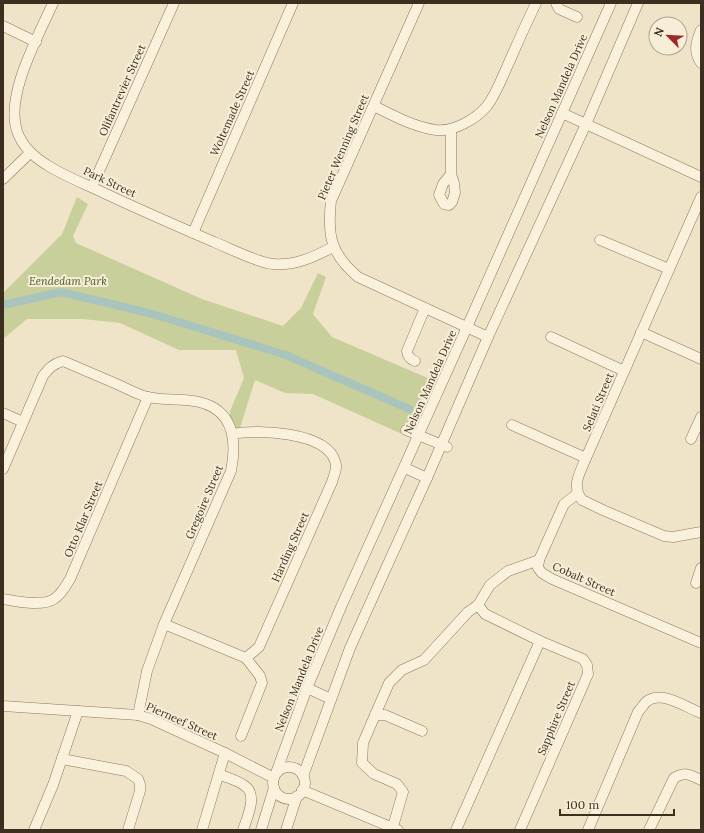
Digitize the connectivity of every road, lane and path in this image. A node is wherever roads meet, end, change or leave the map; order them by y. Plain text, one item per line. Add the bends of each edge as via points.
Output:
1 (53, 3) edge
2 (174, 3) edge
3 (293, 3) edge
4 (419, 3) edge
5 (536, 3) edge
6 (556, 3) edge
7 (611, 3) edge
8 (638, 3) edge
9 (577, 17) dead end
10 (3, 26) edge
11 (701, 30) edge
12 (36, 42) junction
13 (701, 63) edge
14 (374, 106) junction
15 (562, 113) junction
16 (586, 124) junction
17 (451, 130) junction
18 (30, 153) junction
19 (451, 174) dead end
20 (701, 176) edge
21 (3, 179) edge
22 (92, 188) junction
23 (701, 197) edge
24 (192, 233) junction
25 (600, 240) dead end
26 (333, 247) junction
27 (669, 269) junction
28 (425, 308) junction
29 (468, 327) junction
30 (641, 332) junction
31 (551, 336) dead end
32 (488, 337) junction
33 (701, 359) edge
34 (416, 361) dead end
35 (624, 371) junction
36 (148, 397) junction
37 (3, 413) edge
38 (701, 417) edge
39 (23, 422) junction
40 (512, 425) dead end
41 (406, 430) dead end
42 (233, 434) junction
43 (419, 436) junction
44 (691, 439) dead end
45 (444, 446) junction
46 (586, 458) junction
47 (405, 468) junction
48 (3, 469) edge
49 (427, 478) junction
50 (577, 494) junction
51 (701, 532) edge
52 (539, 560) junction
53 (701, 568) edge
54 (696, 583) dead end
55 (3, 599) edge
56 (478, 605) junction
57 (164, 624) junction
58 (540, 640) junction
59 (701, 643) edge
60 (246, 658) junction
61 (307, 688) junction
62 (331, 698) junction
63 (3, 706) edge
64 (78, 711) junction
65 (701, 713) edge
66 (138, 715) junction
67 (375, 715) junction
68 (422, 731) dead end
69 (240, 736) dead end
70 (225, 753) junction
71 (62, 759) junction
72 (219, 774) junction
73 (275, 776) junction
74 (303, 776) junction
75 (701, 780) edge
76 (274, 788) junction
77 (300, 793) junction
78 (394, 829) edge
79 (34, 830) edge
80 (128, 830) edge
81 (202, 830) edge
82 (243, 830) edge
83 (261, 830) edge
84 (286, 830) edge
85 (456, 830) edge
86 (520, 830) edge
87 (588, 830) edge
88 (649, 830) edge

1 - 12 street, Park Street
2 - 22 street, Olifantrevier Street
3 - 24 street, Woltemade Street
4 - 14 street, Pieter Wenning Street
5 - 17 street via 496,91 486,106 470,120
6 - 9 street via 559,9
7 - 15 street, Nelson Mandela Drive
8 - 16 street
10 - 12 street
11 - 13 street via 695,48 696,56
12 - 18 street, Park Street via 21,78 15,113 18,132
14 - 17 street via 419,126
14 - 26 street, Pieter Wenning Street via 332,201 330,215
15 - 16 street
15 - 29 street, Nelson Mandela Drive
16 - 20 street
16 - 32 street
17 - 19 street
18 - 21 street
18 - 22 street, Park Street via 46,165
22 - 24 street, Park Street
23 - 27 street, Selati Street
24 - 26 street, Park Street via 271,264 286,265 301,261
25 - 27 street
26 - 28 street, Pieter Wenning Street via 345,266 358,276
27 - 30 street, Selati Street
28 - 29 street, Pieter Wenning Street
28 - 34 street via 407,352 411,360
29 - 32 street, Pieter Wenning Street
29 - 43 street, Nelson Mandela Drive
30 - 33 street
30 - 35 street, Selati Street
31 - 35 street
32 - 45 street
35 - 46 street, Selati Street
36 - 39 street, Gregoire Street via 63,361 50,367 43,376
36 - 42 street, Gregoire Street via 199,402 211,406 223,415
36 - 55 street, Otto Klar Street via 70,579 62,591 45,603
37 - 39 street
38 - 44 street
39 - 48 street
40 - 46 street
41 - 43 street
42 - 57 street, Gregoire Street via 234,457 231,470
42 - 60 street, Harding Street via 258,431 306,438 325,448 336,462 332,482 259,647
43 - 45 street
43 - 47 street, Nelson Mandela Drive
45 - 49 street
46 - 50 street, Selati Street via 577,480
47 - 49 street
47 - 61 street, Nelson Mandela Drive via 344,600
49 - 62 street via 376,588
50 - 51 street via 582,500 664,536
50 - 52 street, Cobalt Street via 564,504
52 - 56 street via 508,571 490,585
52 - 59 street, Cobalt Street via 538,568 552,579
53 - 54 street
56 - 58 street, Sapphire Street via 485,614
56 - 67 street via 468,612 424,660 402,670 389,683
57 - 60 street
57 - 66 street, Gregoire Street via 147,671
58 - 85 street
58 - 86 street, Sapphire Street via 583,659 588,664 588,674
60 - 69 street via 260,676 262,683
61 - 62 street
61 - 73 street, Nelson Mandela Drive
62 - 74 street
63 - 64 street, Pierneef Street
64 - 66 street, Pierneef Street
64 - 71 street
65 - 87 street via 665,697 646,702 638,712
66 - 70 street, Pierneef Street
67 - 68 street via 385,715
67 - 78 street via 363,743 362,763 374,774 397,784 403,792
70 - 72 street
70 - 73 street, Pierneef Street
71 - 79 street via 54,785
71 - 80 street via 126,771 138,778 140,791
72 - 81 street
72 - 82 street via 241,783 250,792 250,808
73 - 74 street via 289,767 298,770
73 - 76 street
74 - 77 street via 305,783
75 - 88 street via 687,774 680,774 674,778
76 - 77 street via 281,797 292,798
76 - 83 street
77 - 78 street
77 - 84 street

